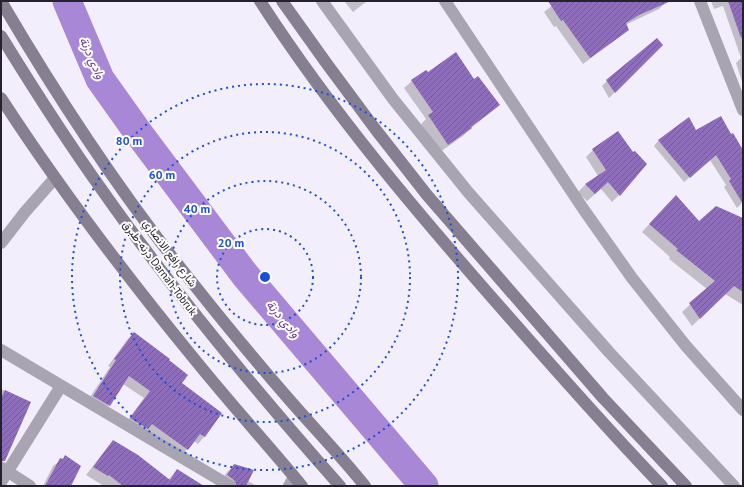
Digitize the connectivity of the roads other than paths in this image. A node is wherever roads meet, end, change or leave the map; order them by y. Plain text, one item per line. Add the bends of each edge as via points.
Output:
1 (1, 1) edge
2 (260, 1) edge
3 (282, 1) edge
4 (322, 1) edge
5 (445, 1) edge
6 (700, 1) edge
7 (1, 36) edge
8 (1, 98) edge
9 (743, 110) edge
10 (56, 178) junction
11 (1, 243) edge
12 (1, 350) edge
13 (61, 386) junction
14 (743, 410) edge
15 (4, 469) edge
16 (1, 482) edge
17 (295, 483) edge
18 (30, 486) edge
19 (230, 486) edge
20 (340, 486) edge
21 (365, 486) edge
22 (662, 486) edge
23 (686, 486) edge
24 (734, 486) edge

1 - 21 street, شارع رافع الانصاري via 77,123 193,285
2 - 22 street via 348,125 420,216
3 - 23 street via 427,195 603,398
4 - 24 street via 393,99 468,192 609,352
5 - 14 street via 632,278 686,346
6 - 9 street
7 - 20 street, درنه-طبرق Darnah-Tobruk via 101,190 173,286 266,401
8 - 10 street
10 - 11 street
10 - 17 street via 142,295
12 - 13 street
13 - 15 street
13 - 19 street
15 - 16 street
15 - 18 street

